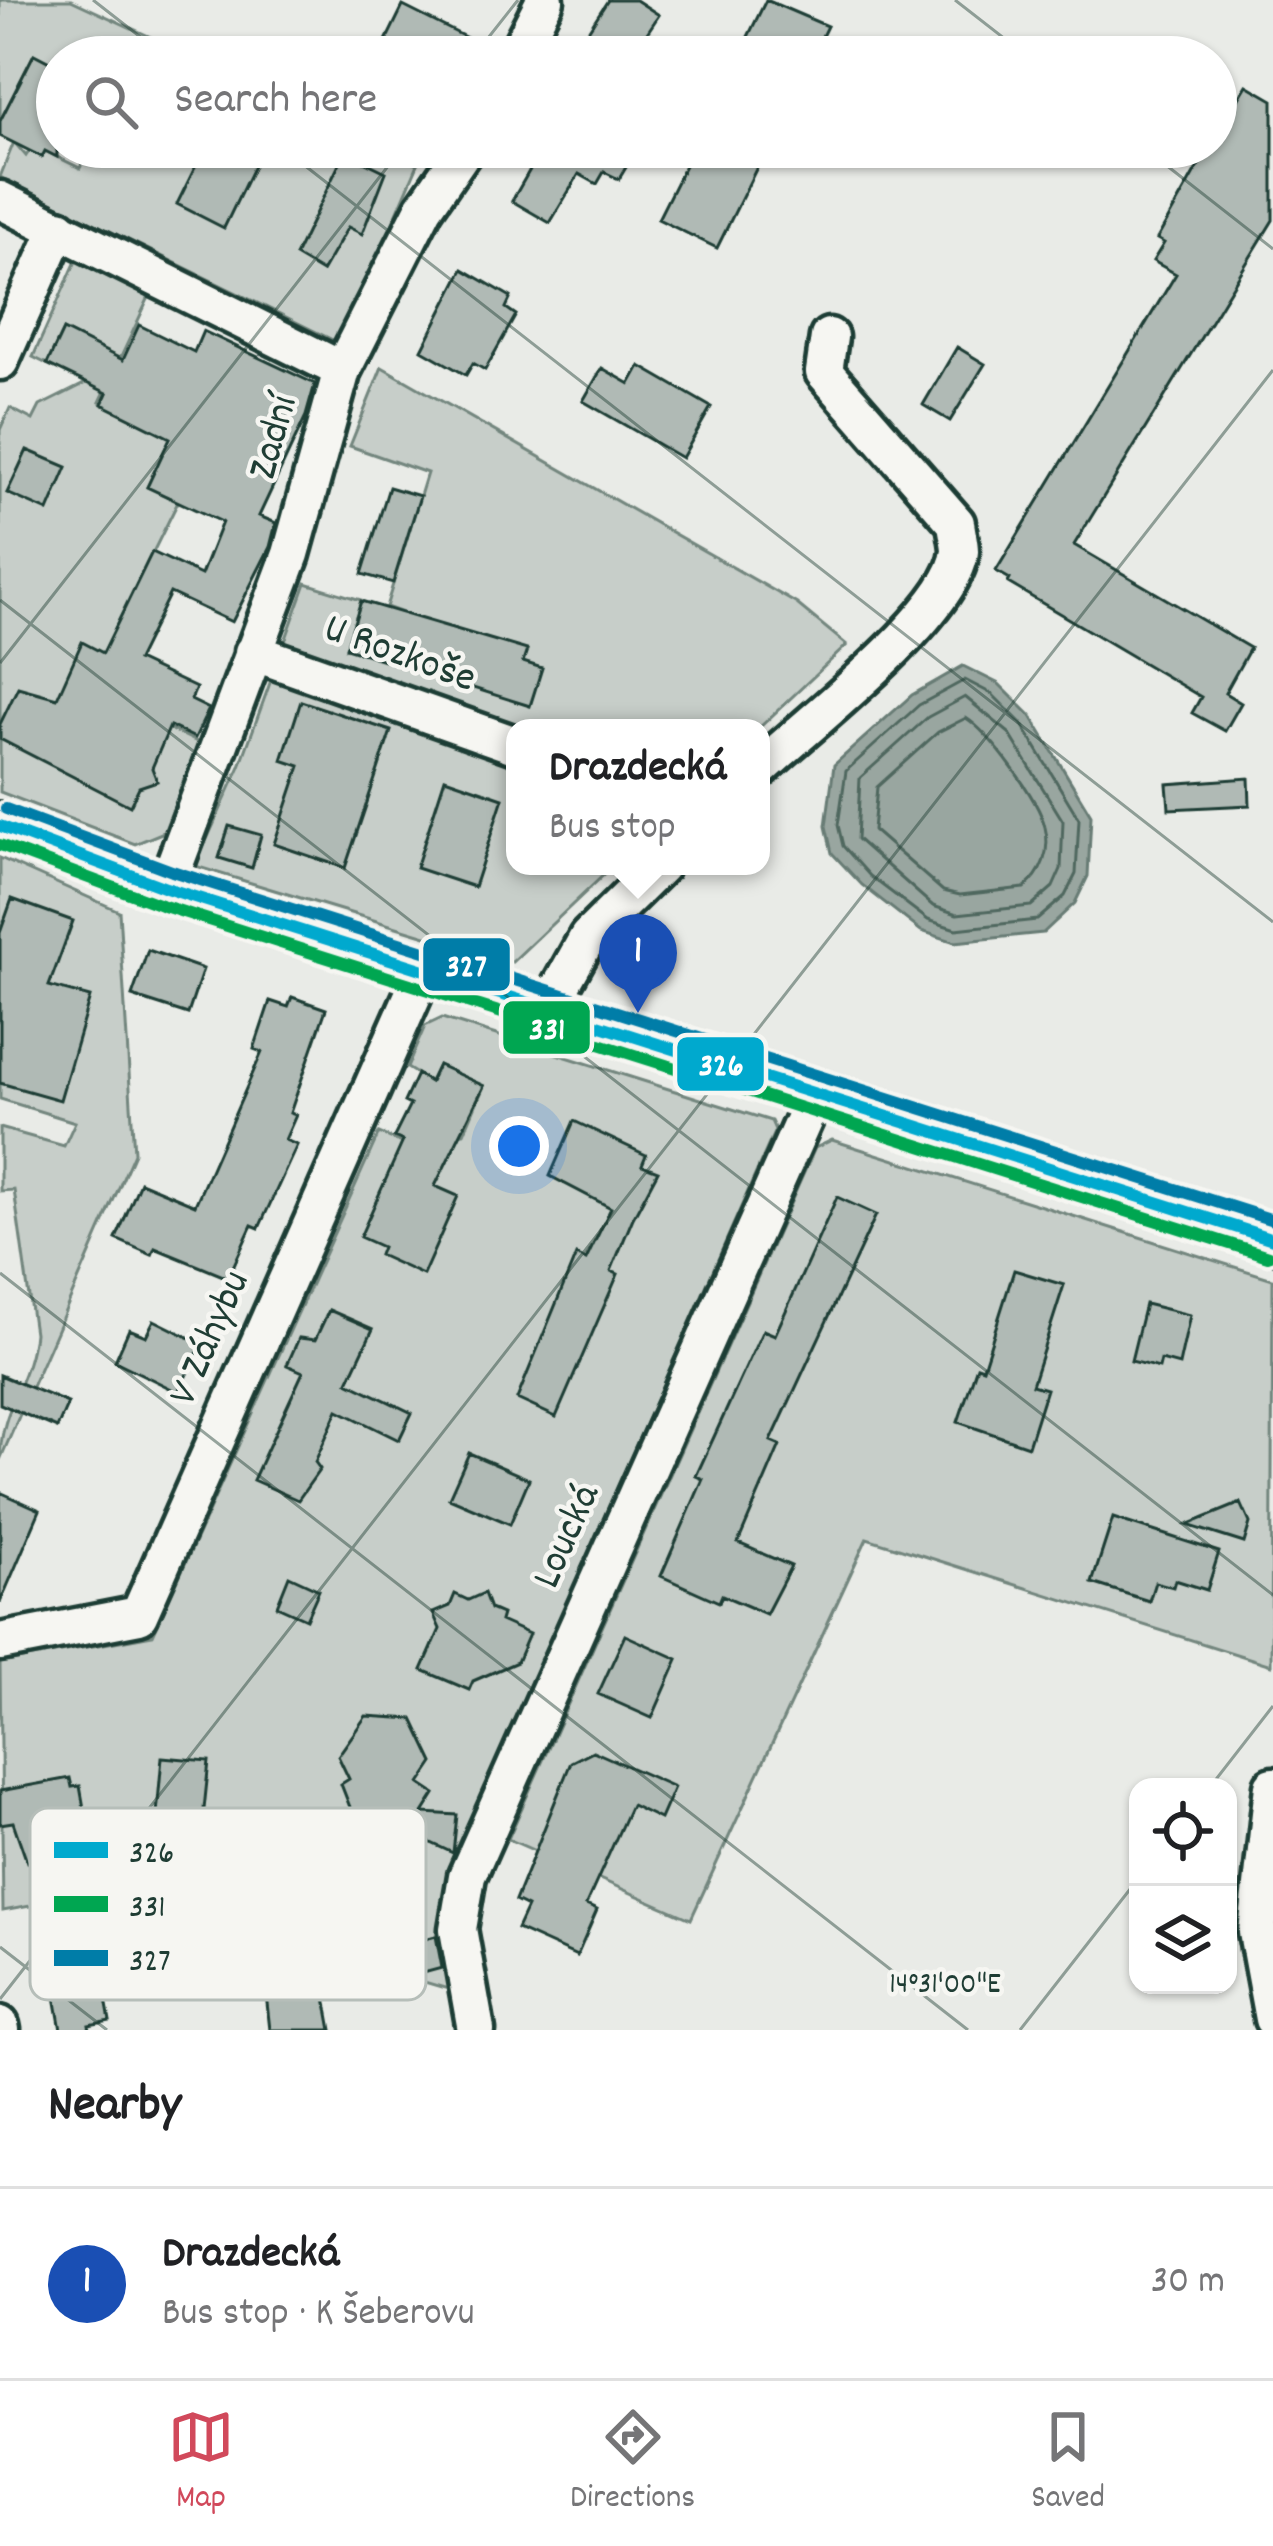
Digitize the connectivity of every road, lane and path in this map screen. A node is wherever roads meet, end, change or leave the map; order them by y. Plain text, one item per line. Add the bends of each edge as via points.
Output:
1 (545, 0) edge
2 (527, 36) edge
3 (452, 168) edge
4 (0, 200) edge
5 (59, 228) junction
6 (829, 337) dead end
7 (0, 361) edge
8 (342, 370) junction
9 (253, 652) junction
10 (506, 742) edge
11 (770, 760) edge
12 (0, 826) edge
13 (651, 875) edge
14 (166, 888) junction
15 (424, 970) junction
16 (548, 1009) junction
17 (816, 1092) junction
18 (1273, 1239) edge
19 (0, 1642) edge
20 (1273, 1786) edge
21 (1273, 2019) edge
22 (476, 2030) edge

1 - 2 street
3 - 8 street
4 - 5 street, Zadní
5 - 7 street
5 - 8 street, Zadní
6 - 11 street via 824,372 956,524 960,554 941,595 904,639
8 - 9 street, Zadní via 291,554
9 - 10 street, U Rozkoše
9 - 14 street, Zadní
12 - 14 street
13 - 16 street via 588,937
14 - 15 street
15 - 16 street
15 - 19 street, V Záhybu via 139,1615
16 - 17 street
17 - 18 street
17 - 22 street, Loucká via 467,1876 458,1929
20 - 21 street via 1257,1932

